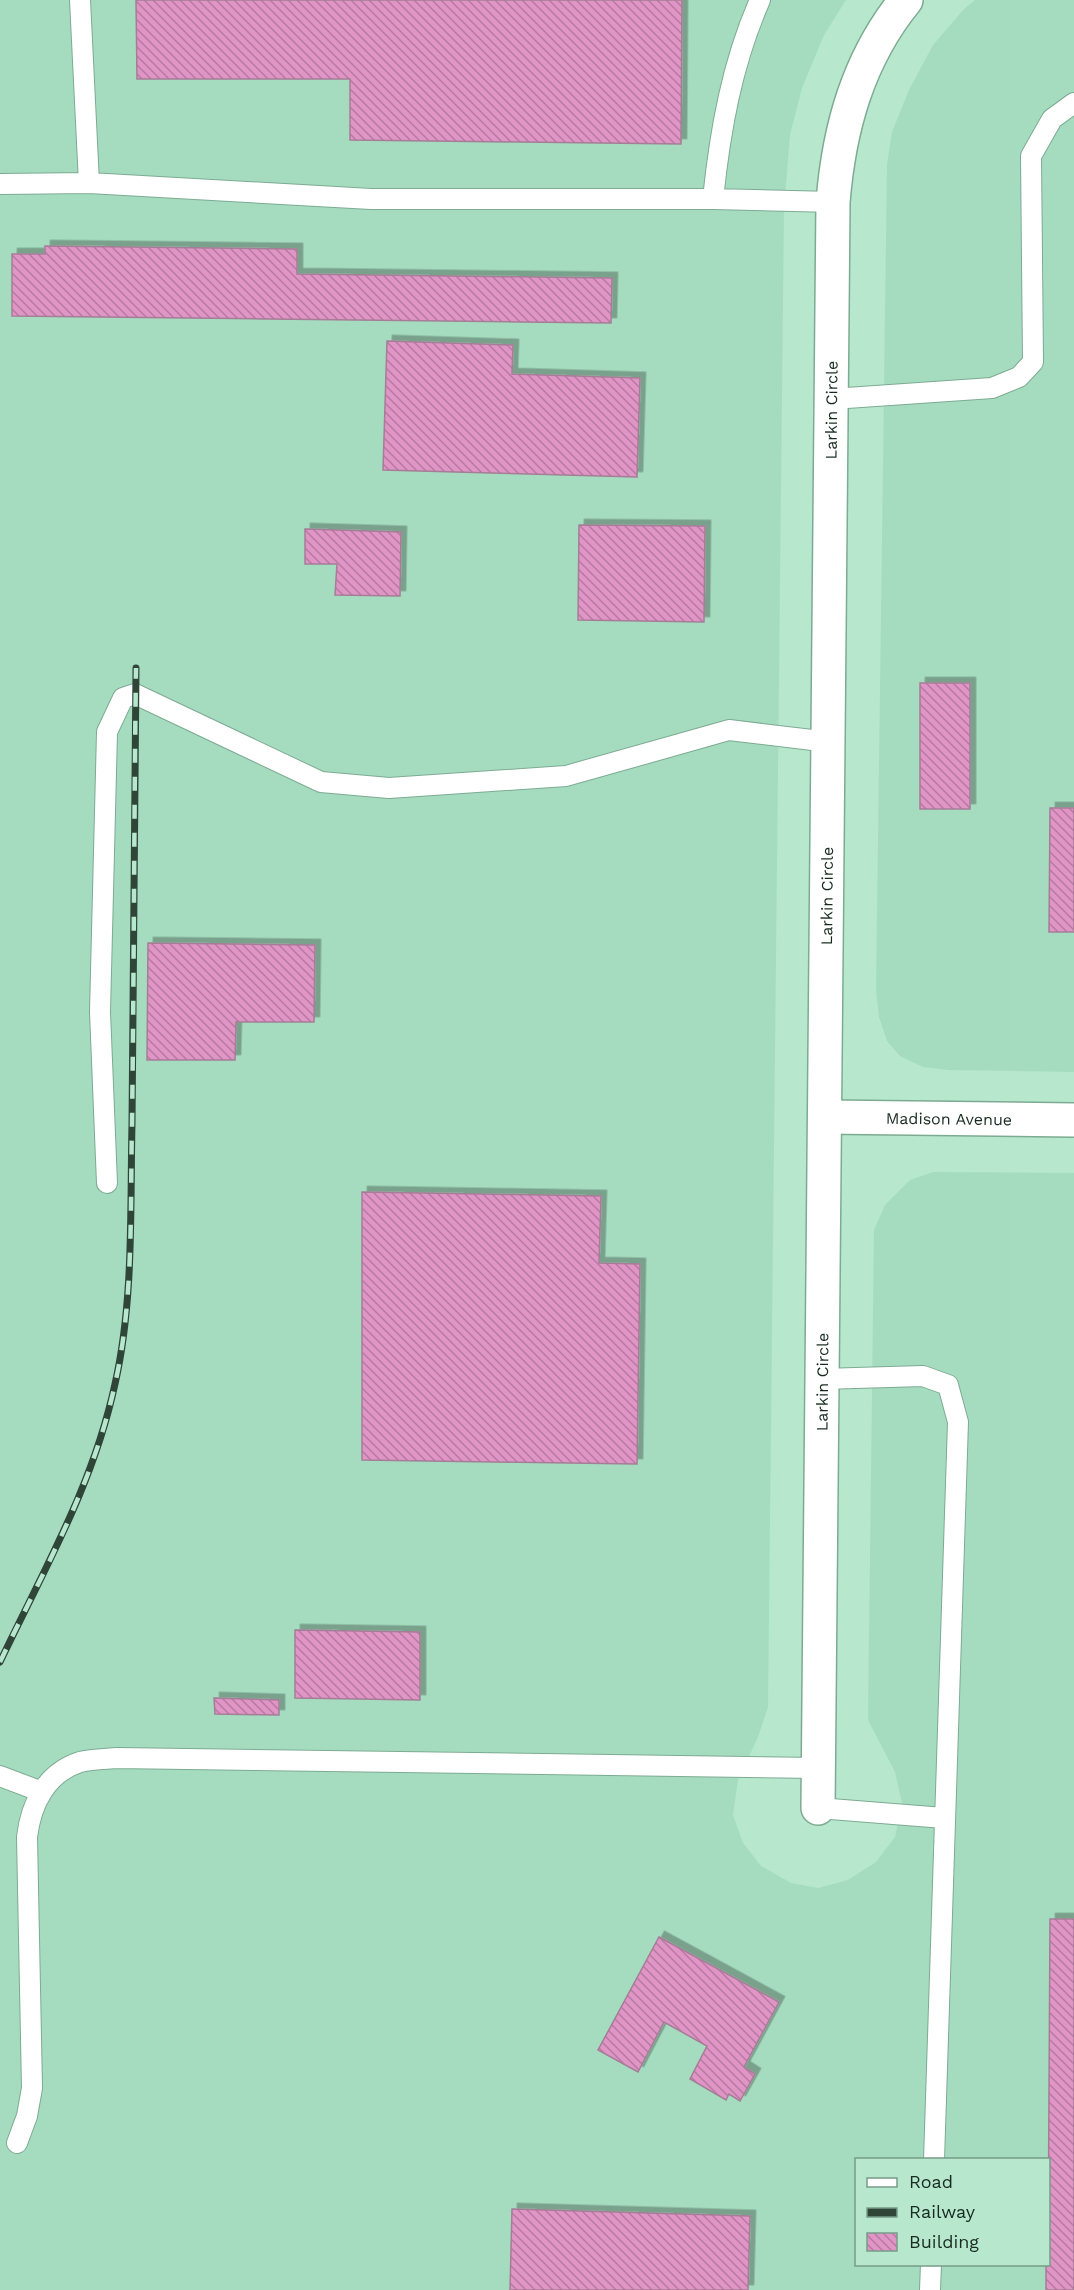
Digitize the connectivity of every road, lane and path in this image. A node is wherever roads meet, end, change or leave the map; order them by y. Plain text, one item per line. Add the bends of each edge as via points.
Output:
1 (80, 0) edge
2 (760, 0) edge
3 (906, 0) edge
4 (1074, 104) edge
5 (89, 183) junction
6 (0, 184) edge
7 (713, 199) junction
8 (833, 202) junction
9 (832, 399) junction
10 (829, 742) junction
11 (825, 1117) junction
12 (1074, 1120) edge
13 (107, 1183) dead end
14 (822, 1379) junction
15 (818, 1768) junction
16 (0, 1776) edge
17 (42, 1792) junction
18 (818, 1808) joint
19 (944, 1818) junction
20 (17, 2143) dead end
21 (934, 2158) edge
22 (931, 2266) edge
23 (930, 2290) edge

1 - 5 lane
2 - 7 lane via 743,37 720,140
3 - 8 street, Larkin Circle via 869,56 848,110 840,136
4 - 9 lane via 1052,119 1031,156 1033,362 1019,377 992,388
5 - 6 lane
5 - 7 lane via 371,199
7 - 8 lane
8 - 9 street, Larkin Circle
9 - 10 street, Larkin Circle
10 - 11 street, Larkin Circle
10 - 13 lane via 729,730 566,776 389,788 321,782 135,694 123,698 107,732 100,1012
11 - 12 street, Madison Avenue
11 - 14 street, Larkin Circle
14 - 15 street, Larkin Circle
14 - 19 lane via 923,1376 948,1385 958,1422
15 - 17 lane via 117,1758 81,1762 59,1772
15 - 18 street, Larkin Circle
16 - 17 lane
17 - 20 lane via 30,1812 27,1837 32,2088
18 - 19 lane
19 - 21 lane
22 - 23 lane

